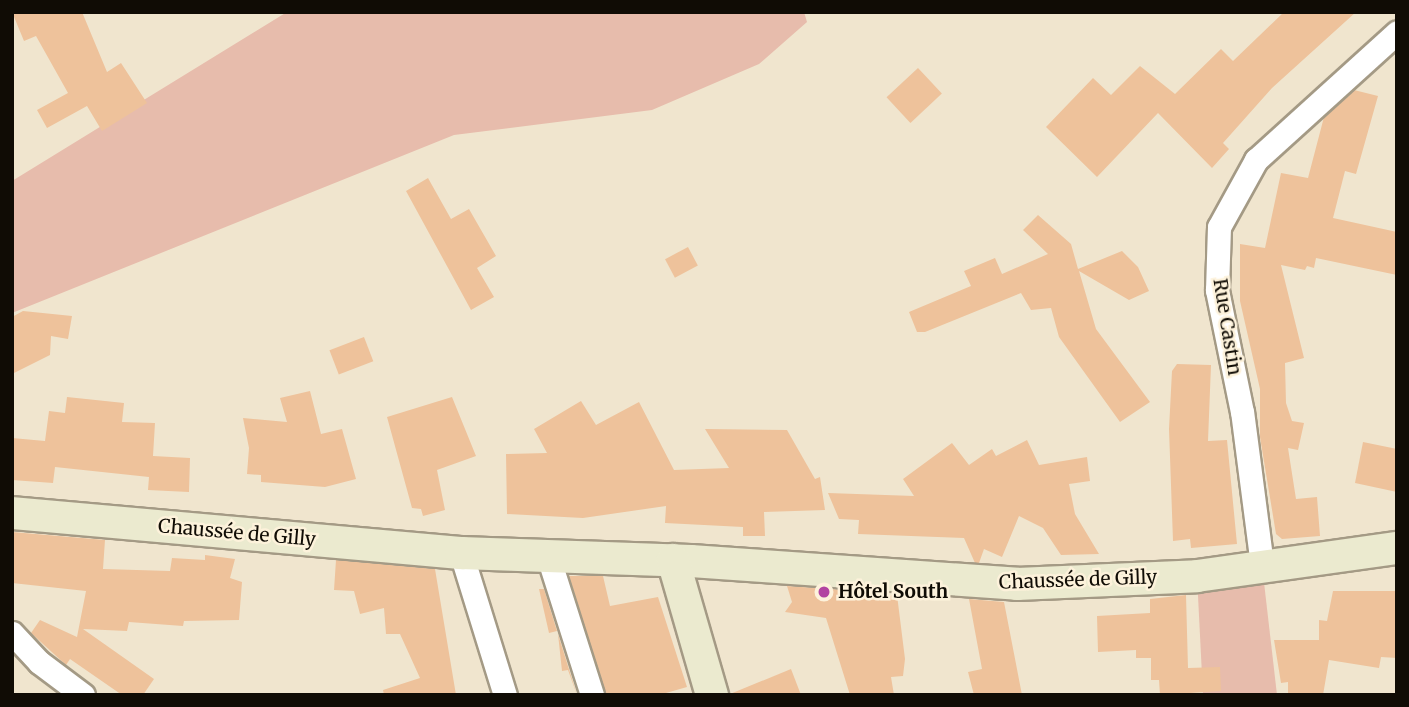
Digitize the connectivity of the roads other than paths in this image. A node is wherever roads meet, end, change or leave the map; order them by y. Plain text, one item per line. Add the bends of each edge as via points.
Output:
1 (1397, 32) edge
2 (12, 513) edge
3 (1397, 548) edge
4 (461, 553) junction
5 (548, 556) junction
6 (673, 560) junction
7 (1262, 565) junction
8 (12, 633) edge
9 (83, 695) edge
10 (505, 695) edge
11 (592, 695) edge
12 (712, 695) edge

1 - 7 street, Rue Castin via 1256,160 1219,227 1217,290 1242,412
2 - 4 main road, Chaussée de Gilly
3 - 7 main road, Chaussée de Gilly
4 - 5 main road, Chaussée de Gilly
4 - 10 street
5 - 6 main road, Chaussée de Gilly
5 - 11 street
6 - 7 main road, Chaussée de Gilly via 1017,584 1197,576
6 - 12 main road
8 - 9 street via 39,662

